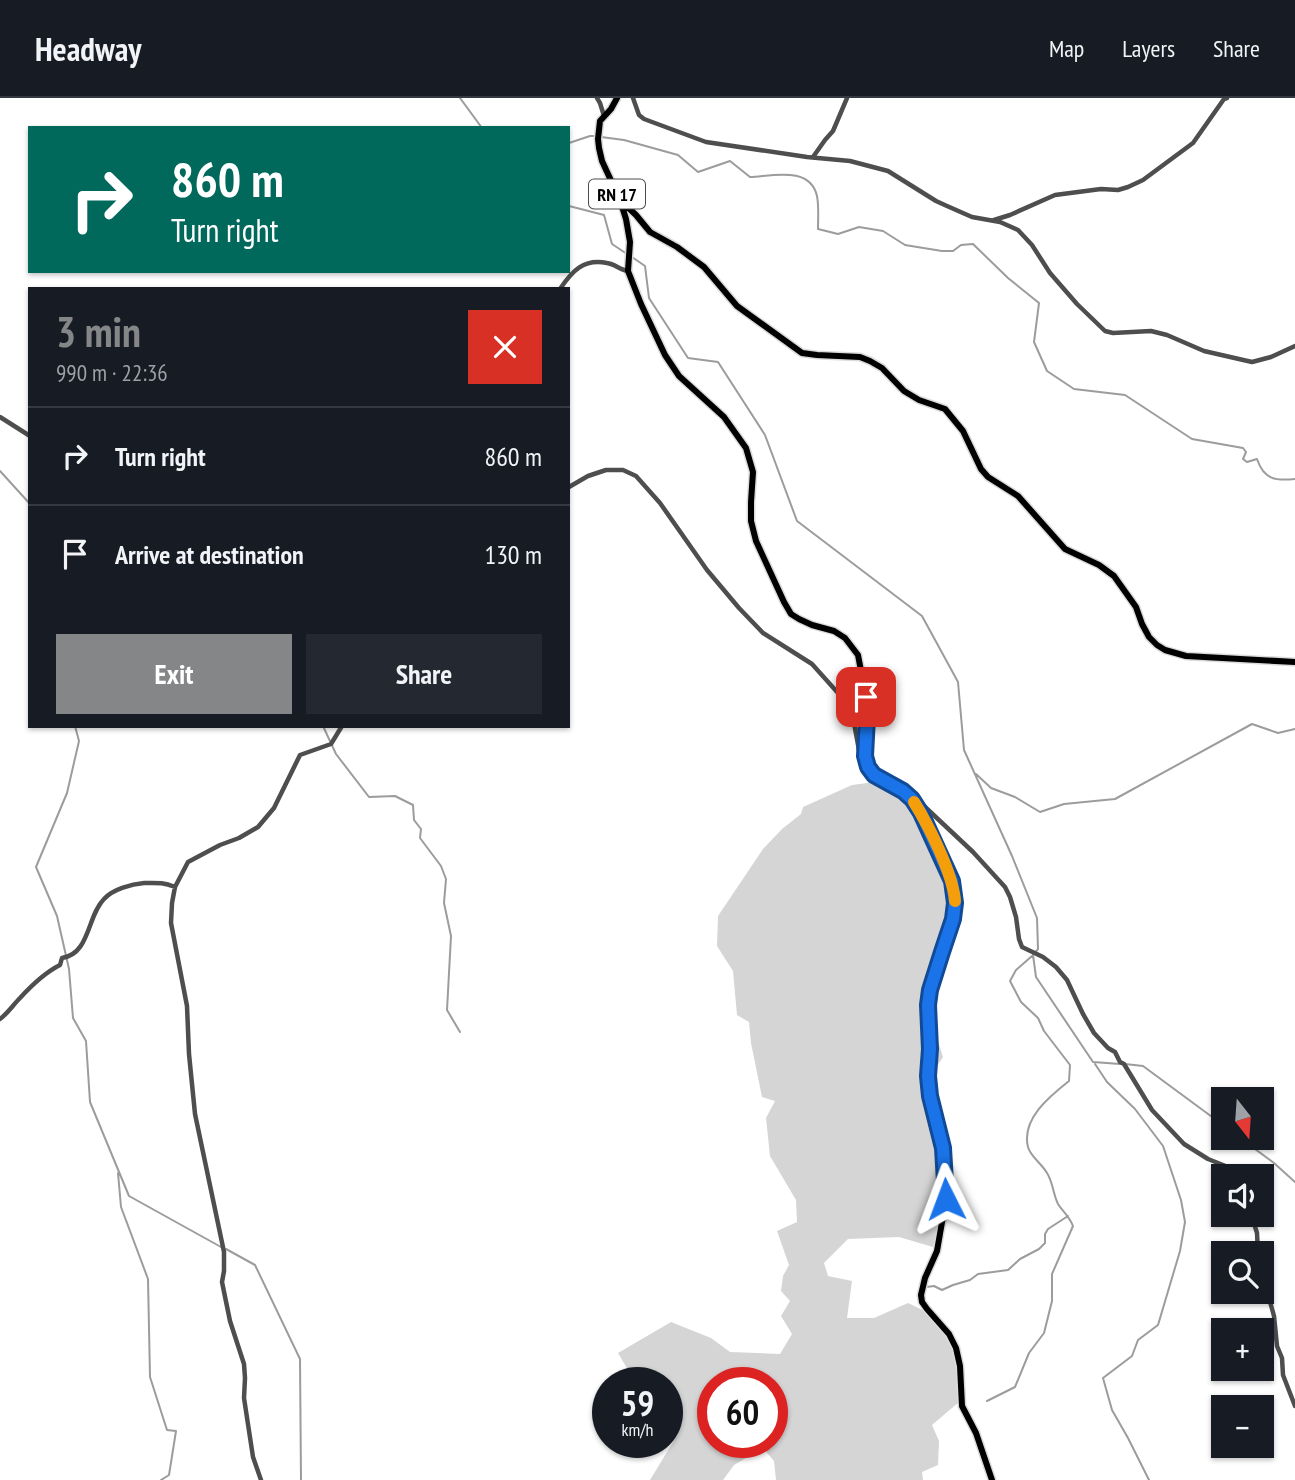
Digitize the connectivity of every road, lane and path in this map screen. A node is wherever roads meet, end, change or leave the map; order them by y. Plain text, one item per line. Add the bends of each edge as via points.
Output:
1 (597, 98) edge
2 (617, 98) edge
3 (633, 98) edge
4 (847, 98) edge
5 (1227, 98) edge
6 (604, 117) junction
7 (813, 158) junction
8 (620, 200) junction
9 (994, 220) junction
10 (628, 271) junction
11 (562, 287) edge
12 (1295, 346) edge
13 (0, 417) edge
14 (28, 435) edge
15 (570, 486) edge
16 (1295, 662) edge
17 (341, 728) edge
18 (865, 756) junction
19 (912, 799) junction
20 (175, 887) junction
21 (0, 1019) edge
22 (1220, 1164) edge
23 (1270, 1304) edge
24 (1295, 1406) edge
25 (261, 1480) edge
26 (992, 1480) edge

1 - 6 street
2 - 6 main road, RN 17
3 - 7 street via 644,119 699,140
4 - 7 street via 834,130
5 - 9 street via 1193,143 1128,187 1058,195 1040,206
6 - 8 main road, RN 17 via 598,139 602,161
7 - 9 street via 883,169 947,206
8 - 10 main road, RN 17 via 629,229
8 - 16 main road via 650,232 704,267 737,306 803,353 860,357 881,368 904,391 945,409 988,477 1018,496 1065,549 1114,576 1157,645 1186,656
9 - 12 street via 1023,234 1048,271 1109,333 1151,331 1204,351 1252,362
10 - 11 street via 605,262 580,264
10 - 18 main road, RN 17 via 679,376 724,417 746,448 753,472 751,514 756,541 791,614 834,631 858,655 866,697
13 - 14 street
15 - 18 street via 606,470 624,470 636,476 739,608 763,633 812,664 838,693
17 - 20 street via 331,744 300,755 274,808 258,827 188,862
18 - 19 main road via 874,775
19 - 22 street via 1005,887 1020,944 1062,974 1094,1033 1117,1054 1152,1110 1184,1144
19 - 26 main road via 952,881 955,903 928,1005 928,1076 943,1148 946,1199 937,1251 921,1295 956,1348 962,1406
20 - 21 street via 162,882 131,884 105,898 82,945 62,958 60,965
20 - 25 street via 171,923 187,1006 195,1114 224,1252 222,1282 244,1364 244,1398
23 - 24 street via 1283,1375

